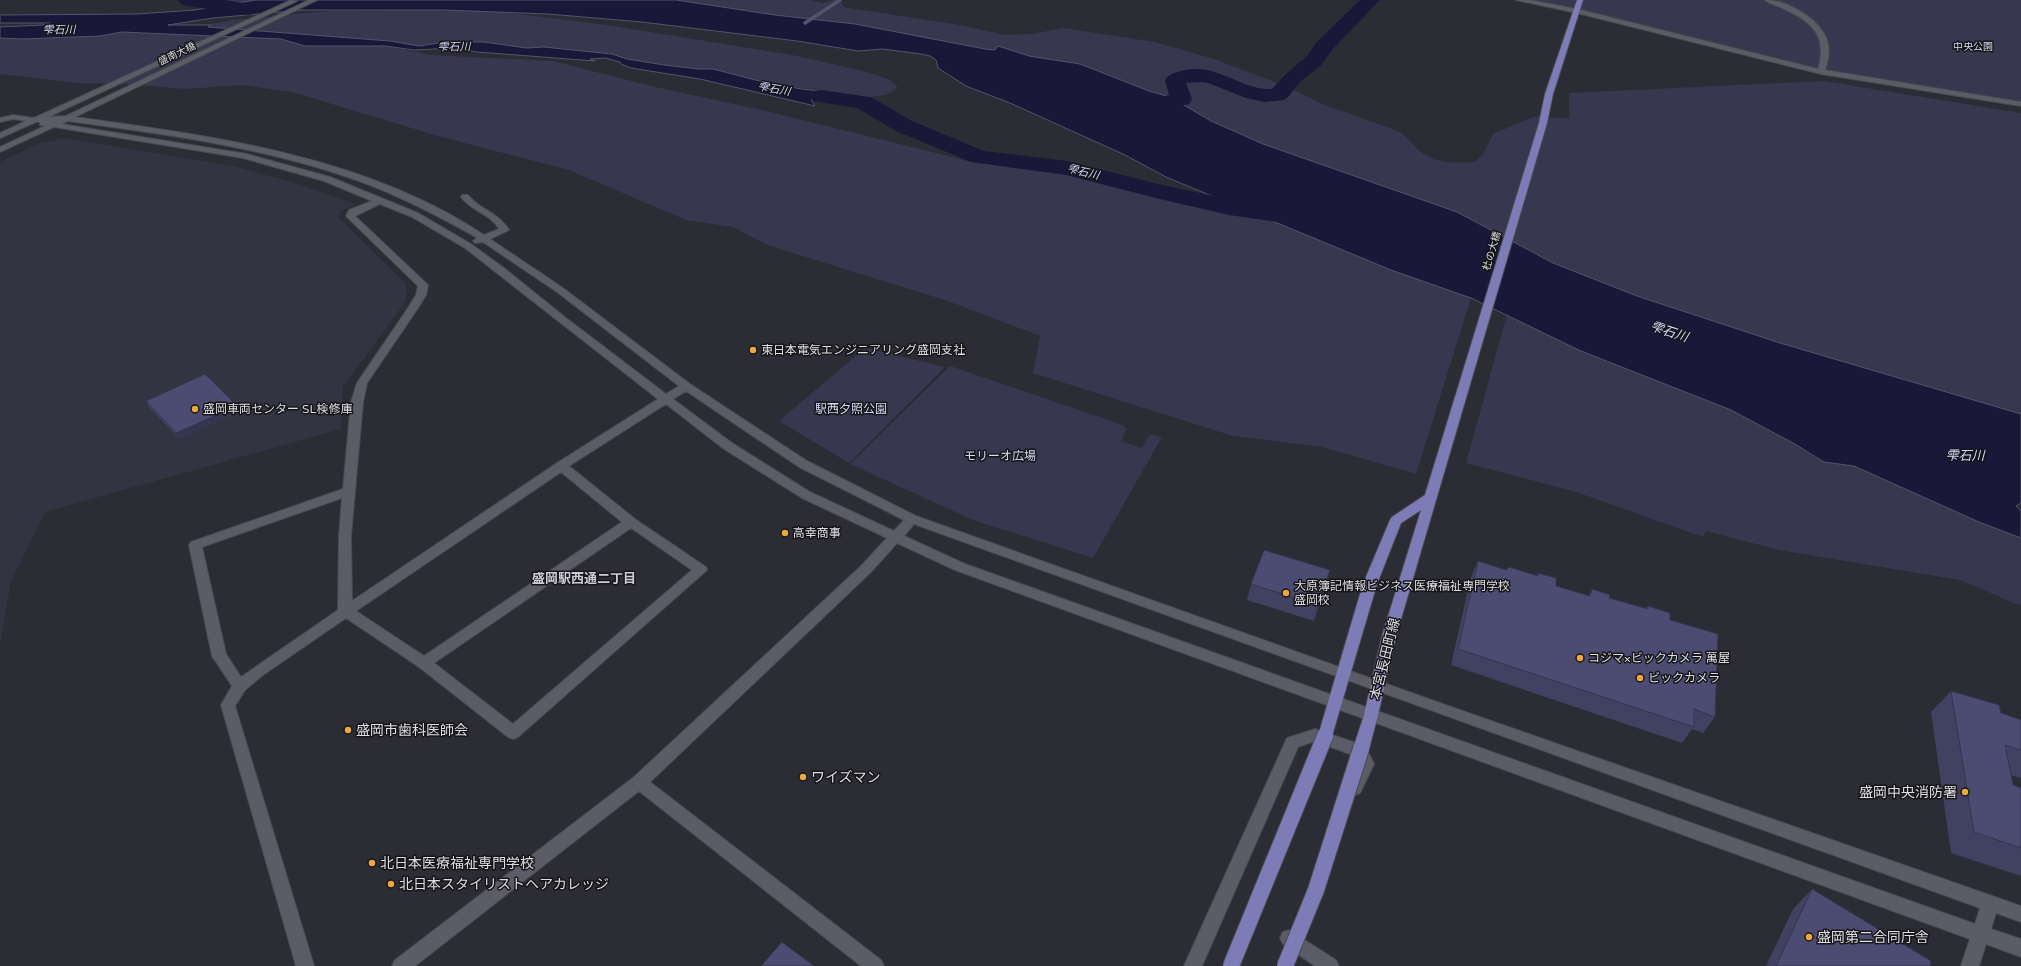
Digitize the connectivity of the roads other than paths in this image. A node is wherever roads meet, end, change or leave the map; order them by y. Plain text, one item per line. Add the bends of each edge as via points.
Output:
1 (295, 0) edge
2 (314, 0) edge
3 (1519, 0) edge
4 (1580, 0) edge
5 (1768, 0) edge
6 (1576, 14) junction
7 (1821, 72) junction
8 (2021, 104) edge
9 (65, 118) junction
10 (0, 120) edge
11 (34, 120) junction
12 (49, 126) junction
13 (0, 136) edge
14 (3, 148) edge
15 (465, 197) dead end
16 (381, 200) junction
17 (484, 239) junction
18 (468, 246) junction
19 (686, 386) junction
20 (664, 398) junction
21 (561, 466) junction
22 (348, 492) junction
23 (1430, 498) junction
24 (912, 519) junction
25 (631, 522) junction
26 (896, 537) junction
27 (345, 611) junction
28 (424, 663) junction
29 (1344, 674) junction
30 (240, 686) junction
31 (1377, 686) junction
32 (1336, 702) junction
33 (1371, 715) junction
34 (639, 782) junction
35 (1990, 904) junction
36 (2021, 914) edge
37 (1980, 933) junction
38 (1289, 938) junction
39 (2021, 948) edge
40 (305, 966) edge
41 (401, 966) edge
42 (874, 966) edge
43 (1193, 966) edge
44 (1231, 966) edge
45 (1277, 966) edge
46 (1285, 966) edge
47 (1330, 966) edge
48 (1970, 966) edge

1 - 11 street, 盛南大橋
2 - 9 street, 盛南大橋
3 - 6 street
4 - 6 main road
5 - 7 street via 1796,12 1823,38
6 - 7 street
6 - 23 main road, 杜の大橋 via 1549,94 1543,123
7 - 8 street
9 - 11 street
9 - 12 street, 盛南大橋
9 - 17 street via 243,146 301,160 359,178 412,199
10 - 11 street
11 - 12 street
11 - 13 street, 盛南大橋
12 - 14 street, 盛南大橋
12 - 16 street via 244,156 327,179
15 - 17 street via 470,205 500,222 504,230
16 - 18 street via 414,215
16 - 22 street via 352,212 350,216 423,285 421,295 413,308 362,383 356,402
17 - 18 street
17 - 19 street via 560,290
18 - 20 street
19 - 20 street
19 - 24 street via 803,464
20 - 21 street
20 - 26 street via 728,446 806,495
21 - 25 street
21 - 27 street
22 - 27 street
22 - 30 street via 195,545 219,656
23 - 29 main road via 1396,520 1370,584
23 - 31 main road, 本宮長田町線 via 1389,636
24 - 26 street
24 - 29 street
25 - 28 street
25 - 28 street via 700,570 513,733
26 - 32 street via 960,567
26 - 34 street via 866,569
27 - 28 street
27 - 30 street
29 - 31 street
29 - 32 main road
30 - 40 street via 228,705
31 - 33 main road, 本宮長田町線
31 - 35 street
32 - 33 street
32 - 44 main road, bridge via 1325,736
33 - 37 street
33 - 46 main road, 本宮長田町線, bridge via 1316,890
34 - 41 street
34 - 42 street
35 - 36 street
35 - 37 street
37 - 39 street
37 - 48 street
38 - 43 street via 1366,764 1360,752 1315,735 1292,743
38 - 45 street
38 - 47 street

